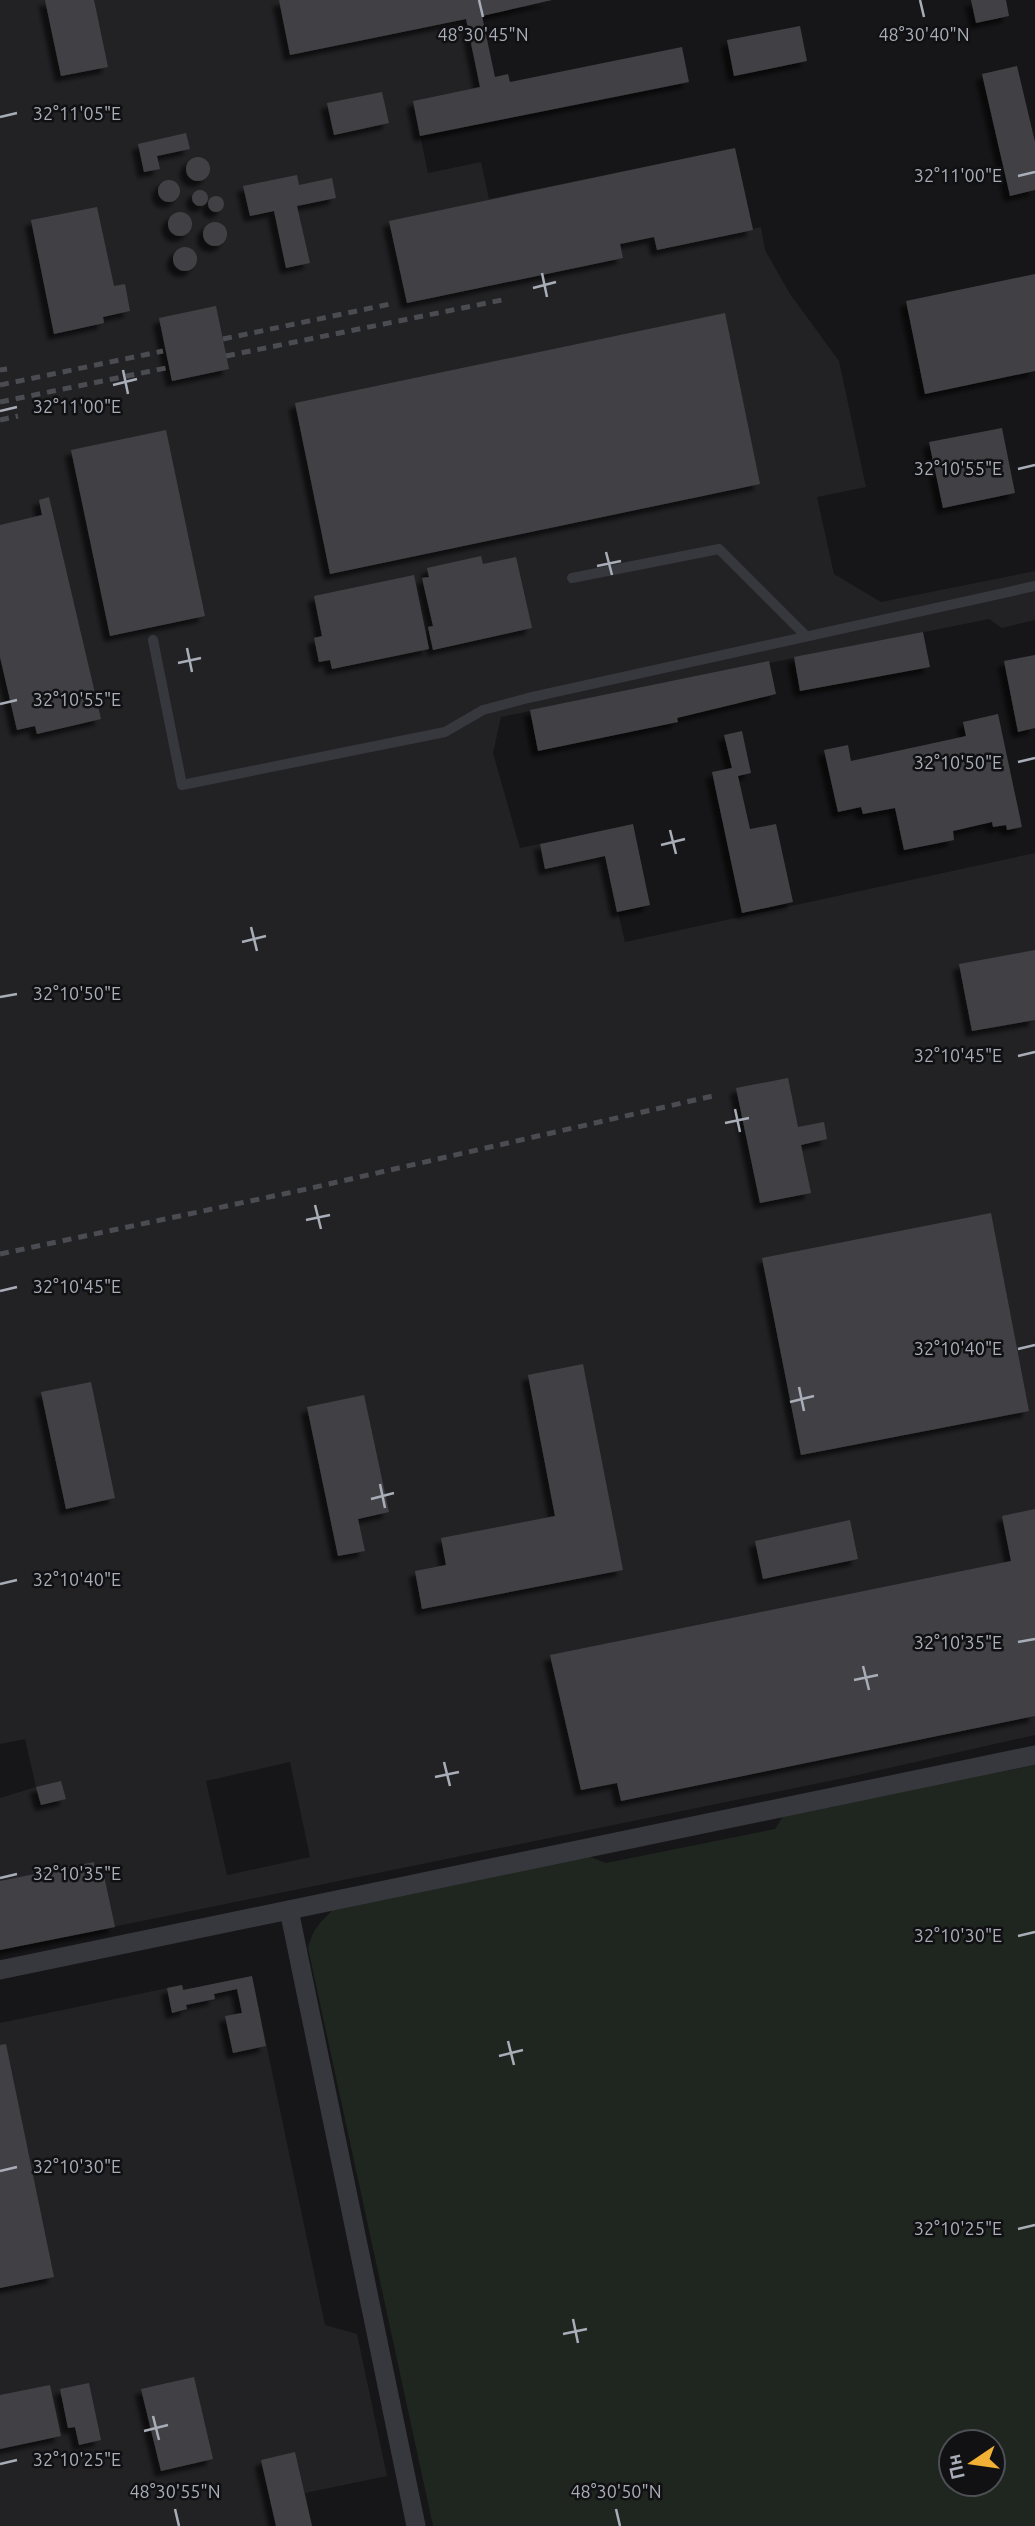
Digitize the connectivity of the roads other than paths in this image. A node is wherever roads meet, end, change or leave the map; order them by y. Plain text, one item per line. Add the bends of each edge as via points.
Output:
1 (572, 578) dead end
2 (1035, 586) edge
3 (805, 635) junction
4 (153, 640) dead end
5 (1035, 1755) edge
6 (289, 1910) junction
7 (0, 1970) edge
8 (416, 2526) edge

1 - 3 lane via 719,549
2 - 3 lane
3 - 4 lane via 483,710 445,732 182,785
5 - 6 street
6 - 7 street
6 - 8 street

